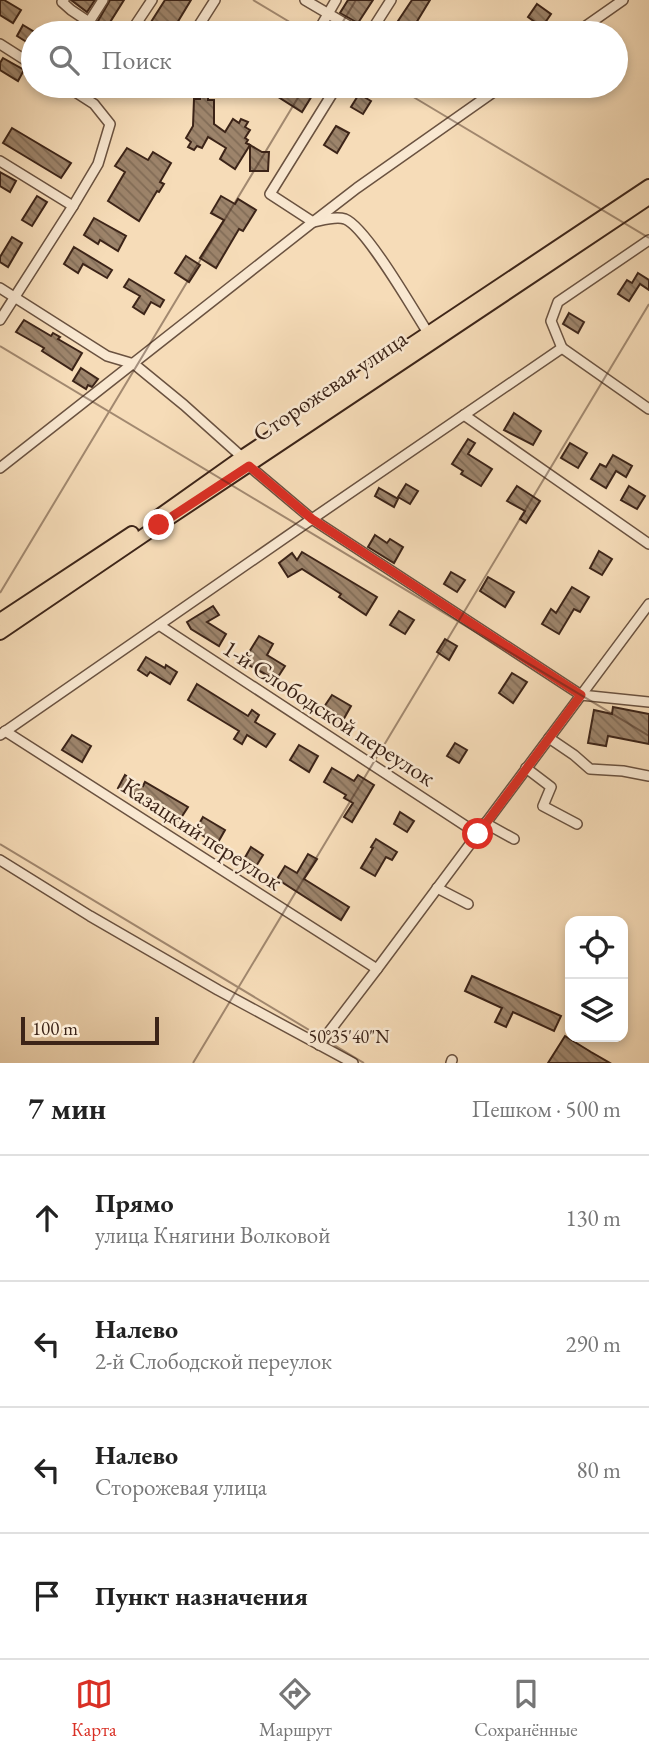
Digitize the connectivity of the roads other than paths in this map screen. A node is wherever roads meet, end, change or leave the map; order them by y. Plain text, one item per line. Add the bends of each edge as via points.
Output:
1 (64, 0) edge
2 (103, 0) edge
3 (152, 0) edge
4 (215, 0) edge
5 (305, 0) edge
6 (337, 0) edge
7 (391, 0) edge
8 (623, 0) edge
9 (328, 15) junction
10 (88, 21) edge
11 (90, 21) edge
12 (138, 21) edge
13 (202, 21) edge
14 (324, 21) edge
15 (339, 21) edge
16 (378, 21) edge
17 (593, 21) edge
18 (0, 44) edge
19 (21, 57) edge
20 (85, 98) edge
21 (330, 98) edge
22 (485, 98) edge
23 (0, 161) edge
24 (649, 186) edge
25 (649, 198) edge
26 (74, 206) junction
27 (313, 222) junction
28 (649, 240) edge
29 (0, 288) edge
30 (15, 297) junction
31 (0, 320) edge
32 (428, 333) junction
33 (562, 348) junction
34 (134, 363) junction
35 (649, 409) edge
36 (464, 415) junction
37 (246, 461) junction
38 (0, 468) edge
39 (312, 519) junction
40 (649, 544) edge
41 (649, 604) edge
42 (0, 620) edge
43 (159, 625) junction
44 (0, 633) edge
45 (581, 695) junction
46 (649, 702) edge
47 (3, 733) edge
48 (549, 738) junction
49 (526, 768) junction
50 (649, 776) edge
51 (485, 823) junction
52 (576, 824) dead end
53 (478, 834) junction
54 (514, 839) dead end
55 (0, 860) edge
56 (437, 888) junction
57 (468, 904) dead end
58 (377, 968) junction
59 (318, 1045) junction
60 (353, 1063) edge

1 - 10 street
2 - 11 street
3 - 12 street
4 - 13 street
5 - 9 street
6 - 9 street
7 - 16 street
8 - 17 street
9 - 14 street
9 - 15 street
18 - 19 street
20 - 26 street via 110,124 98,164
21 - 27 street via 270,194
22 - 27 street
23 - 26 street
24 - 32 main road, Сторожевая улица
25 - 37 main road, Сторожевая улица
26 - 30 street
27 - 32 street via 341,217 357,227
27 - 34 street
28 - 33 street via 558,302 551,321
29 - 30 street
30 - 31 street
30 - 34 street via 107,356
32 - 37 main road, Сторожевая улица
33 - 35 street
33 - 36 street
34 - 37 street
34 - 38 street
36 - 39 street
36 - 40 street
37 - 39 street
37 - 42 main road, Сторожевая улица
37 - 44 main road, Сторожевая улица
39 - 43 street
39 - 45 street
41 - 45 street
43 - 47 street
43 - 53 street, 1-й Слободской переулок
45 - 46 street
45 - 48 street
47 - 58 street, Казацкий переулок
48 - 49 street
48 - 50 street via 590,769
49 - 51 street
49 - 52 street via 551,787 544,806
51 - 53 street
51 - 54 street
53 - 56 street
55 - 59 street
56 - 57 street
56 - 58 street
58 - 59 street
59 - 60 street

